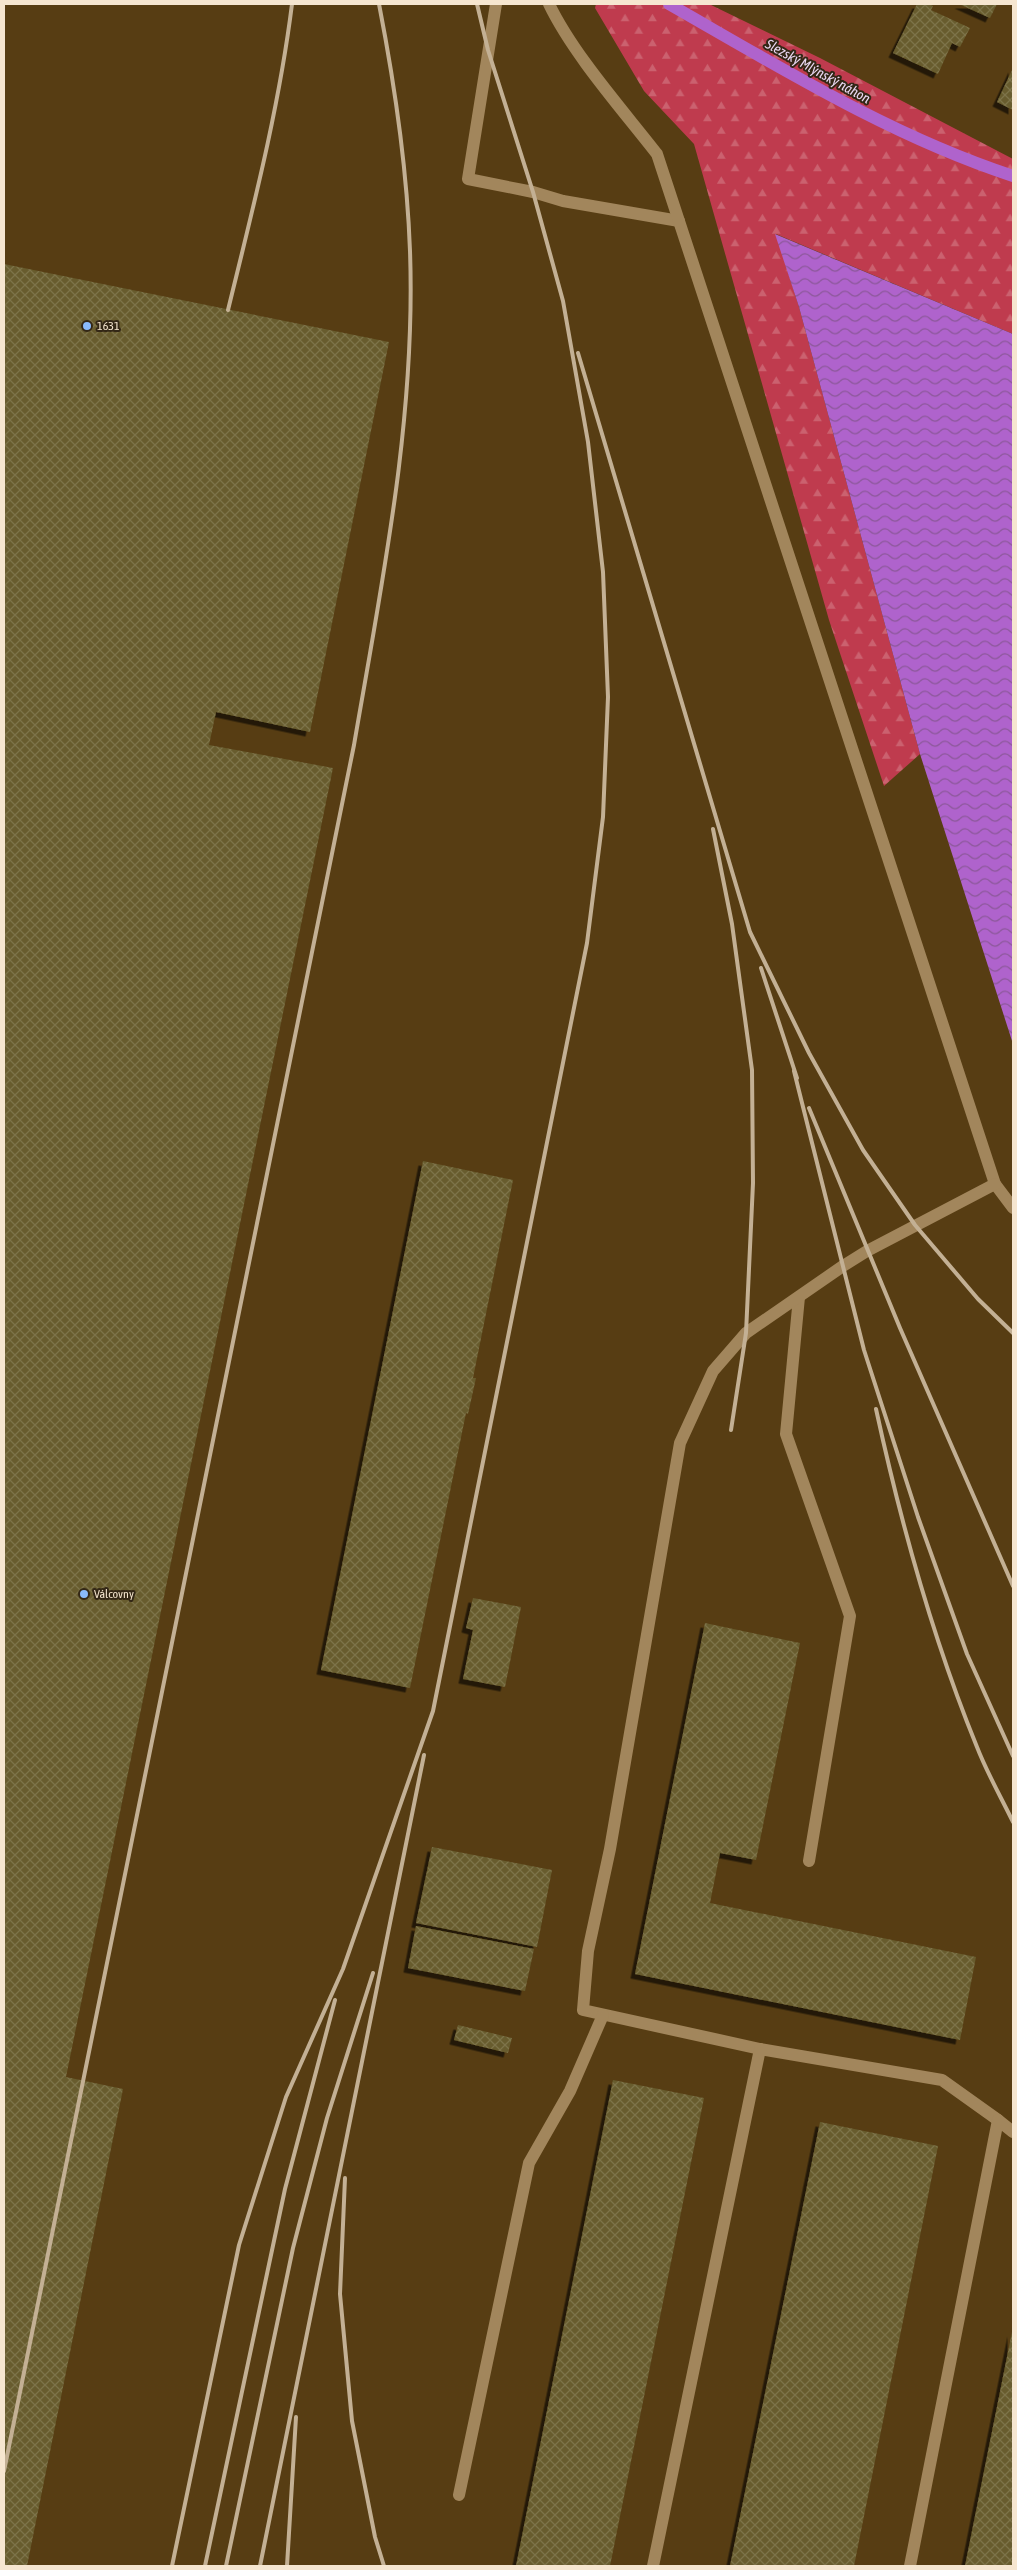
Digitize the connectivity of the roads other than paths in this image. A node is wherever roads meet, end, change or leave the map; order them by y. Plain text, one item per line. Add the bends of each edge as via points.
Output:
1 (496, 4) edge
2 (549, 4) edge
3 (679, 221) junction
4 (995, 1184) junction
5 (1013, 1208) edge
6 (799, 1296) junction
7 (809, 1861) dead end
8 (602, 2015) junction
9 (760, 2048) junction
10 (998, 2120) junction
11 (1013, 2132) edge
12 (460, 2495) dead end
13 (653, 2566) edge
14 (910, 2566) edge

1 - 3 lane via 468,179 564,201
2 - 3 lane via 608,92 656,154
3 - 4 lane
4 - 5 lane
4 - 6 lane via 867,1250
6 - 7 lane via 786,1434 850,1616
6 - 8 lane via 746,1333 713,1372 680,1442 610,1850 588,1951 583,2010
8 - 9 lane
8 - 12 lane via 570,2091 530,2163
9 - 10 lane via 942,2080
9 - 13 lane
10 - 11 lane
10 - 14 lane

